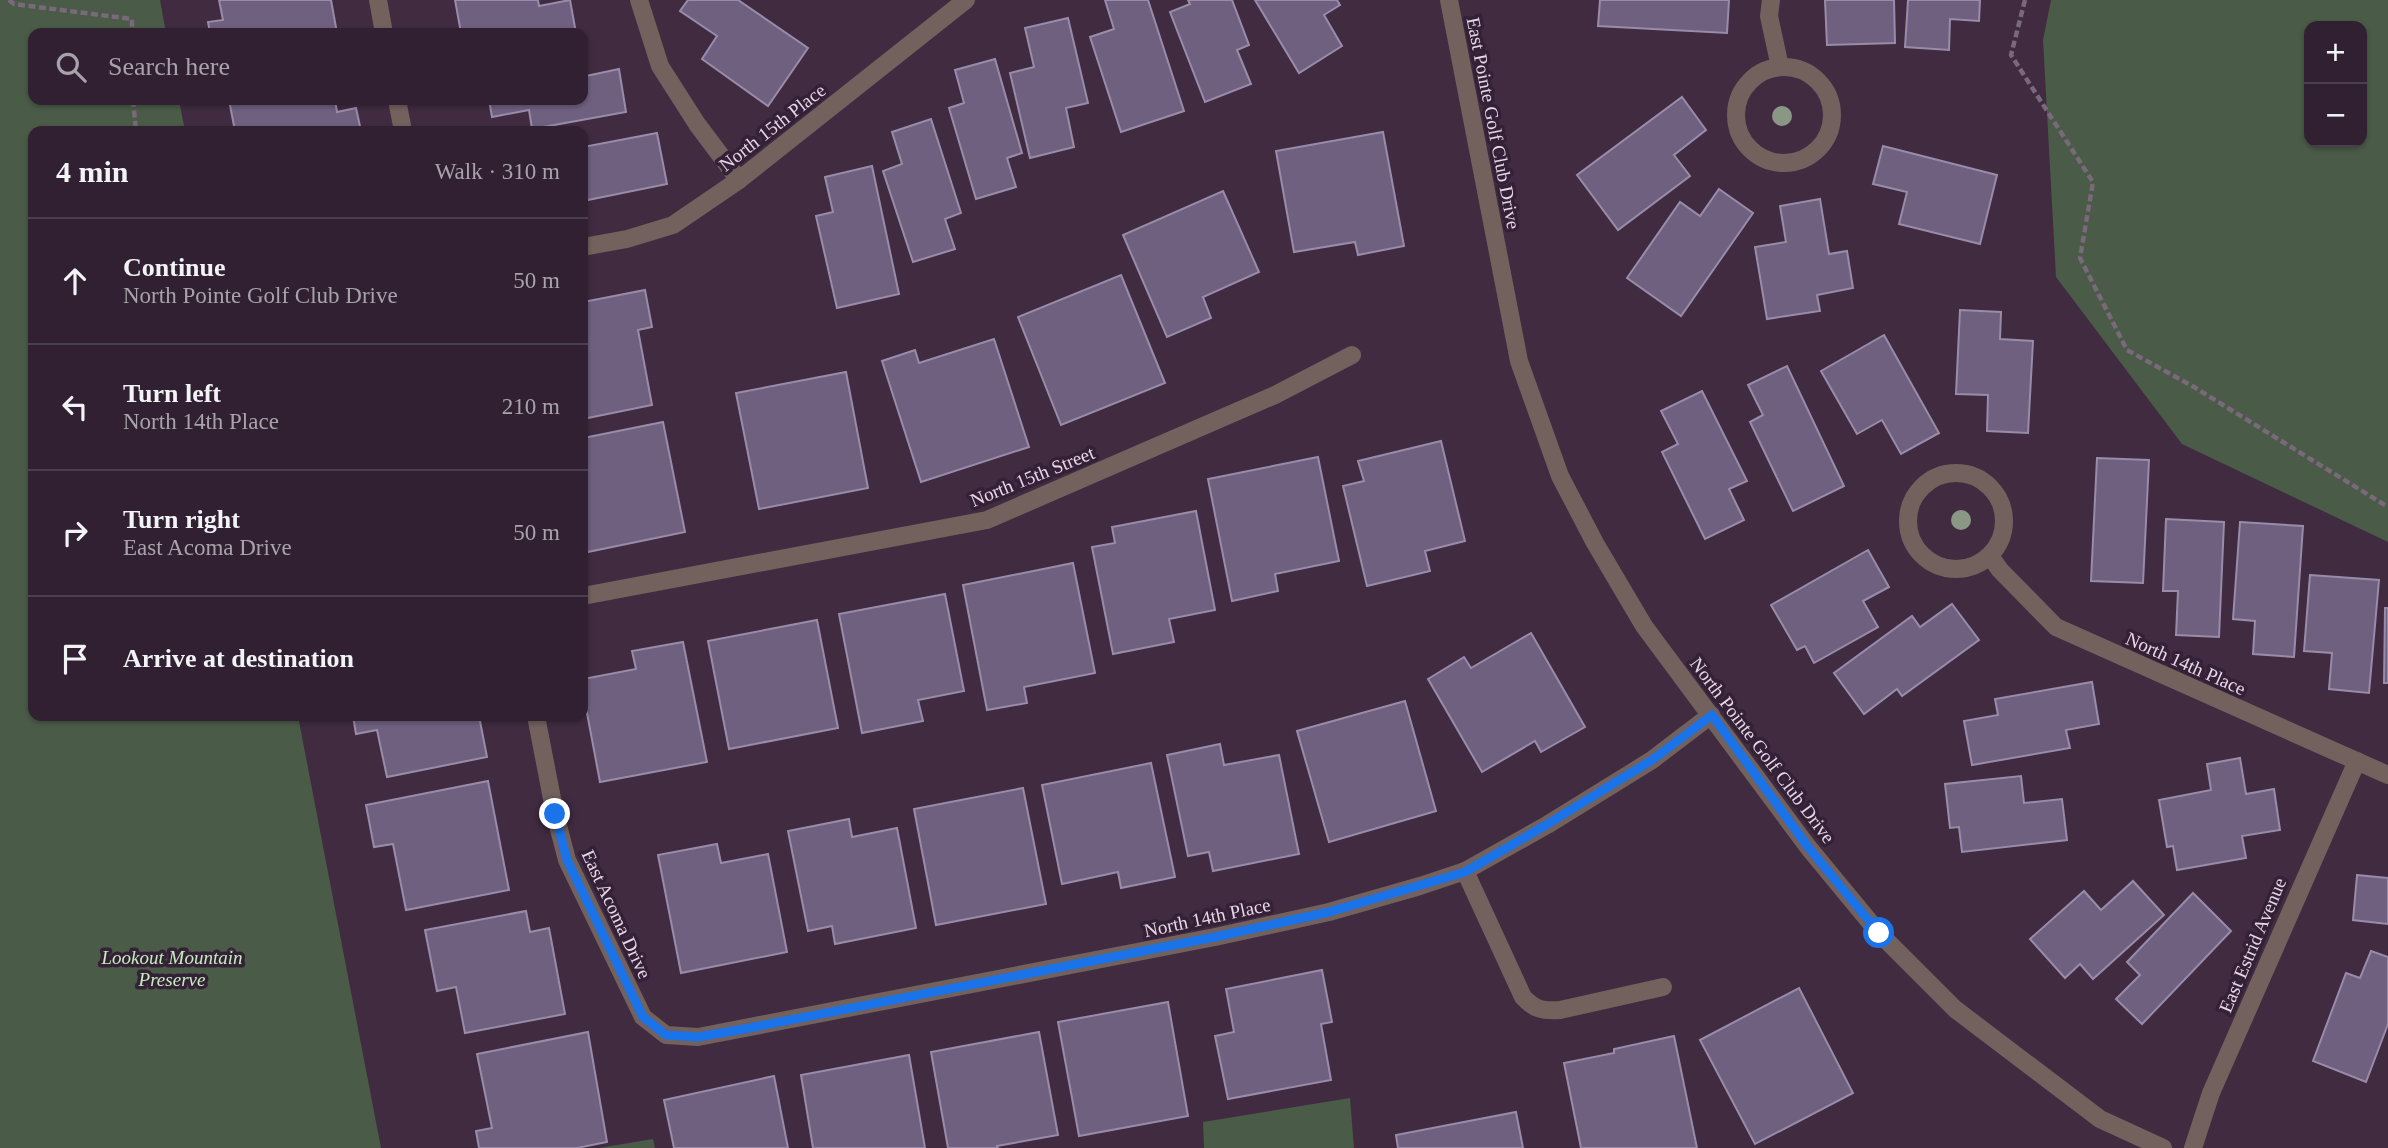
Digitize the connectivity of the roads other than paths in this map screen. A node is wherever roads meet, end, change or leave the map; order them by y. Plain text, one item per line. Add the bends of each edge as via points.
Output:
1 (378, 0) edge
2 (639, 0) edge
3 (967, 0) edge
4 (1449, 0) edge
5 (1771, 0) edge
6 (383, 28) edge
7 (1780, 66) junction
8 (398, 105) edge
9 (402, 126) edge
10 (738, 180) junction
11 (588, 246) edge
12 (1497, 253) joint
13 (1352, 355) dead end
14 (1990, 556) junction
15 (588, 595) edge
16 (1712, 715) junction
17 (537, 721) edge
18 (2357, 761) junction
19 (2388, 775) edge
20 (1465, 872) junction
21 (1663, 987) dead end
22 (666, 1035) joint
23 (2163, 1148) edge
24 (2193, 1148) edge

1 - 6 street
2 - 10 street via 660,66
3 - 10 street, North 15th Place
4 - 12 street, East Pointe Golf Club Drive
5 - 7 street via 1769,16
7 - 7 street via 1752,79 1740,95 1736,123 1749,149 1768,161 1786,164 1814,153 1824,143 1832,118 1826,91 1816,79 1800,69
8 - 9 street
10 - 11 street, North 15th Place via 673,225
12 - 16 street, North Pointe Golf Club Drive via 1519,362 1560,476 1644,626
13 - 15 street, North 15th Street via 1275,395 987,520
14 - 14 street via 2003,533 2004,519 1994,491 1980,479 1961,472 1945,474 1916,493 1909,508 1909,534 1915,548 1931,563 1963,569
14 - 18 street, North 14th Place via 2056,627
16 - 20 street, North 14th Place via 1652,760
16 - 23 street, North Pointe Golf Club Drive via 1808,847 1879,933 1955,1009 2100,1119
17 - 22 street, East Acoma Drive via 567,860 643,1017
18 - 19 street, North 14th Place
18 - 24 street, East Estrid Avenue via 2211,1093
20 - 21 street via 1523,997 1533,1008 1560,1010
20 - 22 street, North 14th Place via 1329,912 1215,937 744,1029 698,1037

